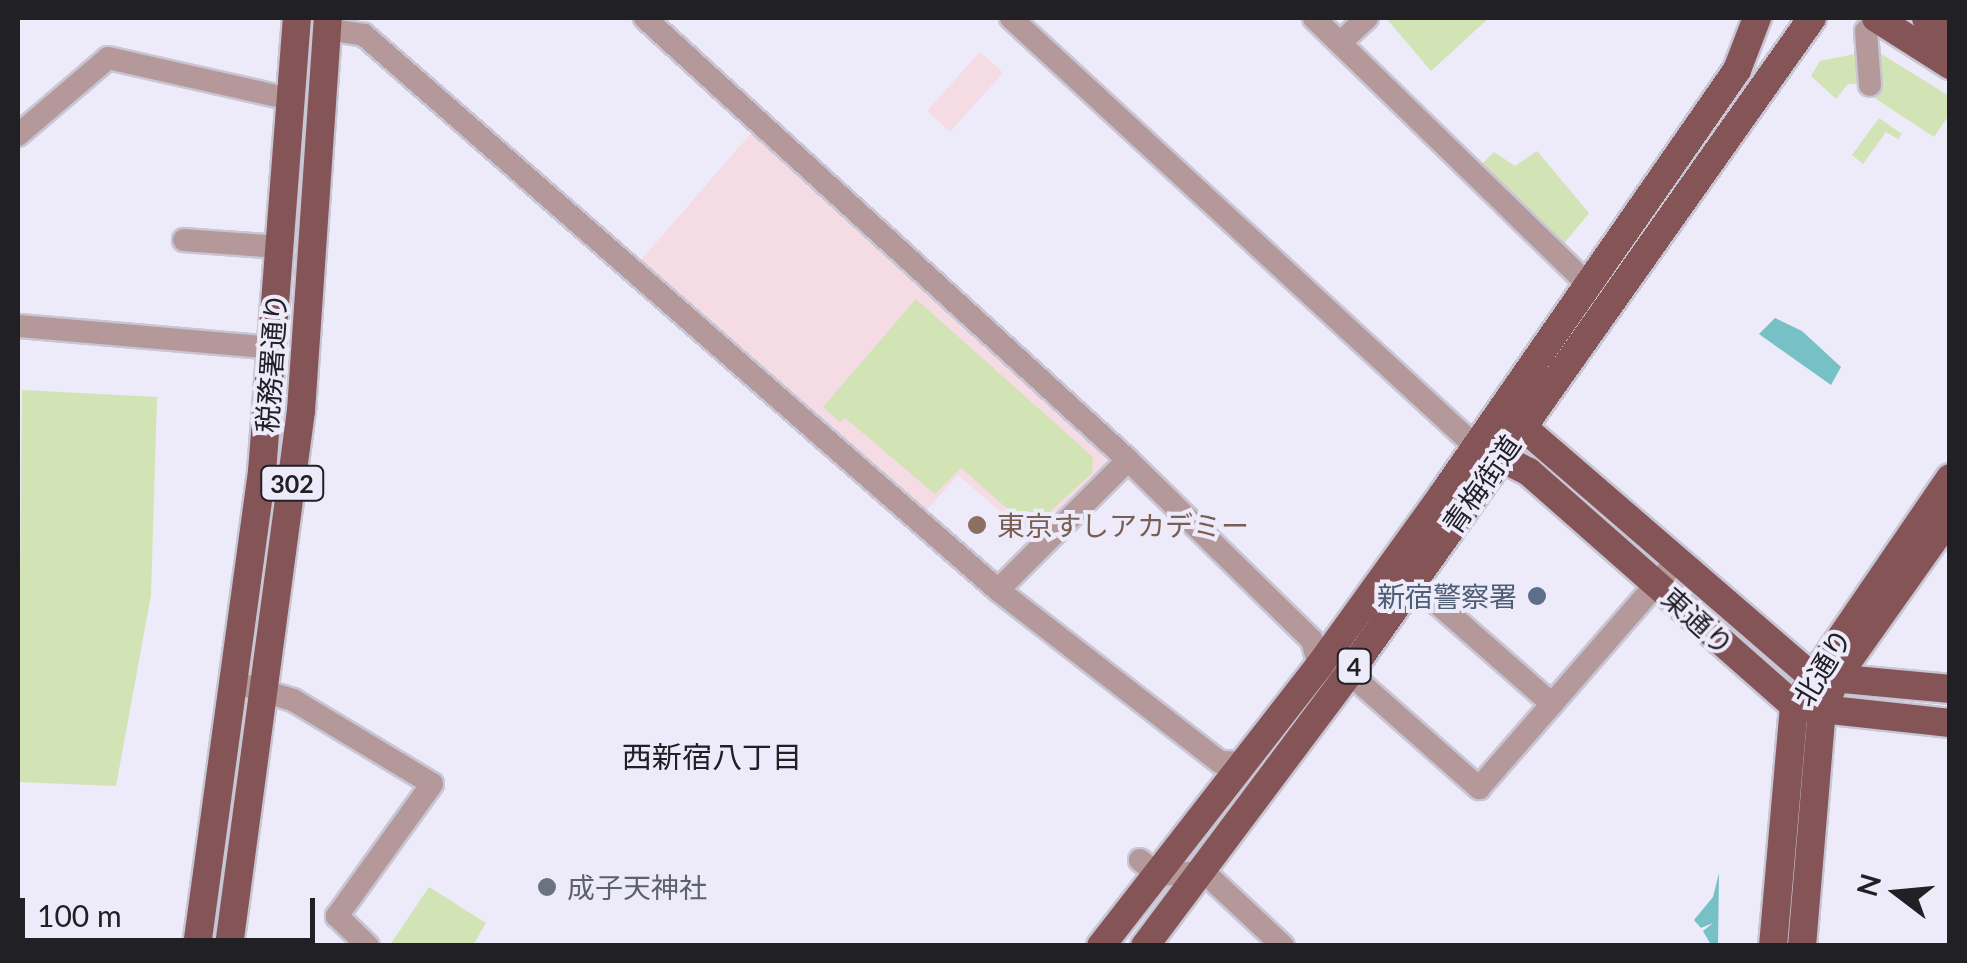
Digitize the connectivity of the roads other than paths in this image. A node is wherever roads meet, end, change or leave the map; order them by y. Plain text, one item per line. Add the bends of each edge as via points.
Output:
1 (297, 18) edge
2 (646, 18) edge
3 (1011, 18) edge
4 (1314, 18) edge
5 (1367, 18) edge
6 (1757, 18) edge
7 (1778, 18) edge
8 (1812, 18) edge
9 (1926, 18) edge
10 (328, 23) edge
11 (1864, 23) edge
12 (1950, 33) edge
13 (1340, 43) junction
14 (1950, 65) edge
15 (1738, 70) junction
16 (1870, 86) dead end
17 (290, 99) junction
18 (322, 110) junction
19 (18, 135) edge
20 (184, 240) dead end
21 (280, 247) junction
22 (1589, 285) junction
23 (18, 326) edge
24 (307, 328) junction
25 (274, 348) junction
26 (1524, 378) junction
27 (1512, 417) junction
28 (1478, 445) junction
29 (264, 452) junction
30 (1128, 460) junction
31 (1950, 478) edge
32 (1950, 517) edge
33 (1676, 561) junction
34 (1413, 582) junction
35 (1656, 584) junction
36 (998, 590) junction
37 (1319, 666) junction
38 (1350, 673) junction
39 (1824, 677) junction
40 (234, 682) junction
41 (1950, 689) edge
42 (264, 694) junction
43 (1552, 704) junction
44 (1794, 706) junction
45 (1822, 710) junction
46 (1950, 723) edge
47 (1244, 763) junction
48 (1149, 868) junction
49 (1204, 872) junction
50 (196, 946) edge
51 (229, 946) edge
52 (368, 946) edge
53 (1101, 946) edge
54 (1145, 946) edge
55 (1283, 946) edge
56 (1773, 946) edge
57 (1802, 946) edge

1 - 17 main road, 税務署通り / 302
2 - 30 street
3 - 28 street
4 - 13 street
5 - 13 street
6 - 15 main road, 青梅街道 / 4
7 - 15 main road
8 - 27 main road, 青梅街道 / 4
9 - 12 main road
10 - 18 main road, 税務署通り / 302
10 - 36 street via 364,34
11 - 14 main road
11 - 16 street
13 - 22 street
15 - 22 main road, 青梅街道 / 4
17 - 19 street via 108,58
17 - 21 main road, 税務署通り / 302
18 - 21 main road via 305,173 299,242
18 - 24 main road, 税務署通り / 302
20 - 21 street
21 - 25 main road, 税務署通り / 302
22 - 26 main road, 青梅街道 / 4
23 - 25 street
24 - 29 main road via 289,320 284,386
24 - 42 main road, 税務署通り / 302
25 - 29 main road, 税務署通り / 302
26 - 27 main road, 青梅街道 / 4
26 - 28 street via 1481,428
27 - 28 main road, 青梅街道 / 4
27 - 33 main road, 東通り
28 - 34 main road, 青梅街道 / 4
28 - 35 main road, 東通り via 1529,472
28 - 37 main road, 青梅街道 / 4
29 - 40 main road, 税務署通り / 302
30 - 36 street
30 - 37 street via 1312,640
31 - 39 main road, 北通り
32 - 39 main road, 北通り
33 - 35 street
33 - 39 main road, 東通り
34 - 38 main road, 青梅街道 / 4
34 - 43 street
35 - 43 street
35 - 44 main road, 東通り
36 - 47 street via 1220,762
37 - 47 main road, 青梅街道 / 4
38 - 43 street via 1479,788
38 - 49 main road, 青梅街道 / 4
39 - 41 main road
39 - 44 main road, 北通り
39 - 45 main road, 北通り
40 - 42 street
40 - 50 main road, 税務署通り / 302
42 - 51 main road, 税務署通り / 302
42 - 52 street via 293,700 432,784 337,916
44 - 45 main road
44 - 56 main road, 北通り
45 - 46 main road
45 - 57 main road, 北通り
47 - 48 main road, 青梅街道 / 4
48 - 49 street
48 - 53 main road, 青梅街道 / 4
49 - 54 main road, 青梅街道 / 4
49 - 55 street

